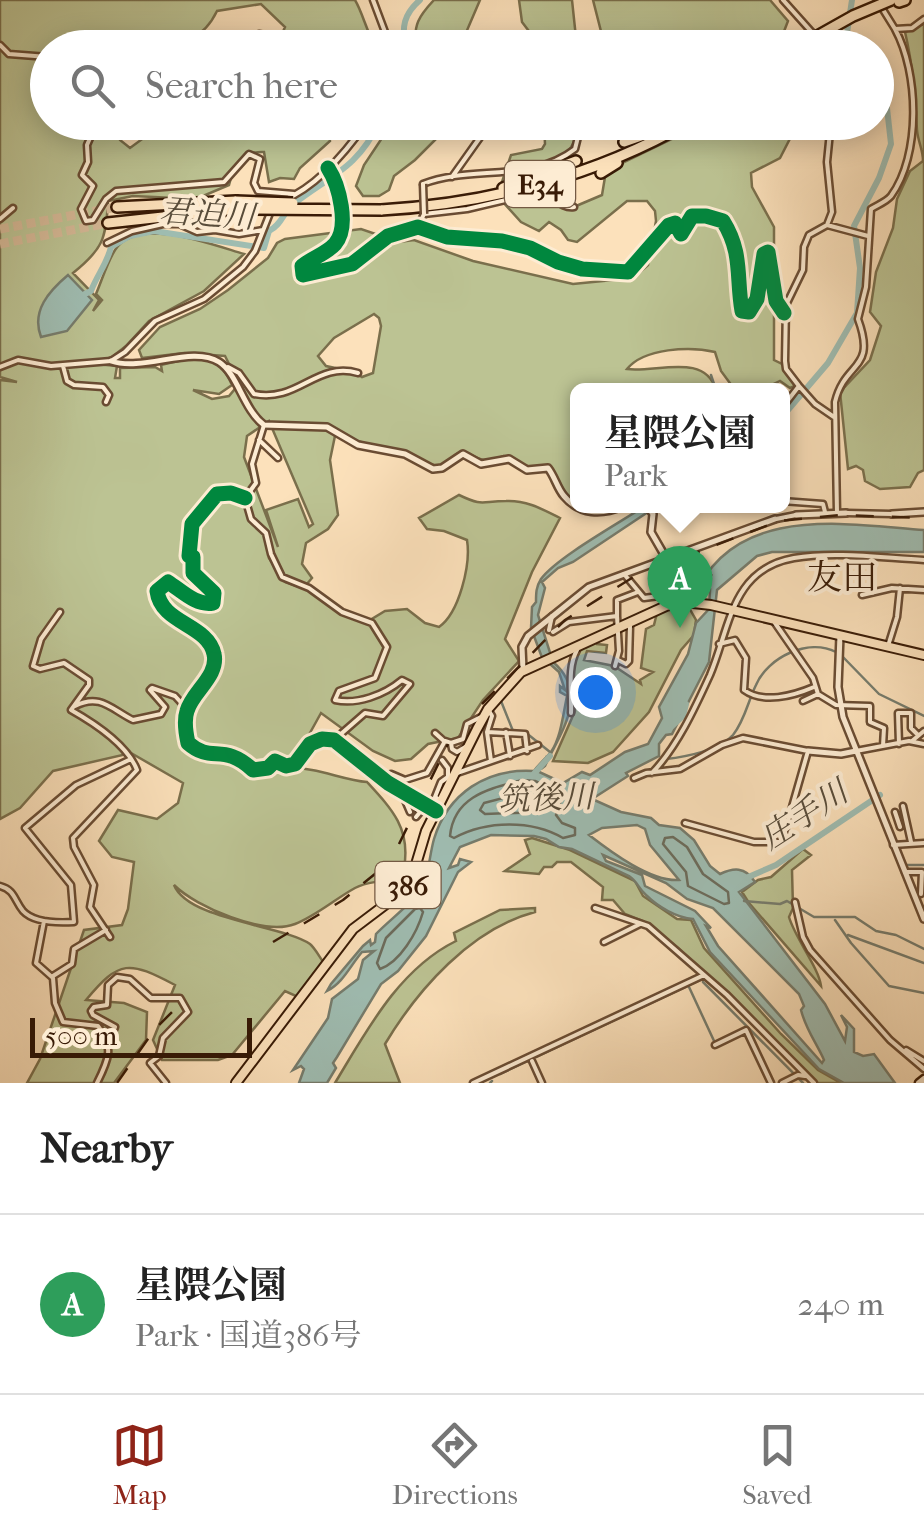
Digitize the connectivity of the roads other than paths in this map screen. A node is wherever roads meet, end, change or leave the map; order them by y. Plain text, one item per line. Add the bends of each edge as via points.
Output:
1 (373, 0) edge
2 (783, 0) edge
3 (878, 1) edge
4 (898, 1) edge
5 (924, 19) edge
6 (896, 29) junction
7 (384, 30) edge
8 (811, 30) edge
9 (819, 30) edge
10 (828, 30) edge
11 (0, 46) edge
12 (30, 56) edge
13 (89, 140) edge
14 (352, 140) edge
15 (478, 140) edge
16 (577, 140) edge
17 (630, 140) edge
18 (640, 140) edge
19 (654, 140) edge
20 (658, 140) edge
21 (829, 140) edge
22 (624, 142) dead end
23 (576, 161) dead end
24 (328, 168) junction
25 (601, 173) dead end
26 (452, 177) junction
27 (552, 189) dead end
28 (496, 193) junction
29 (299, 194) junction
30 (236, 205) junction
31 (116, 207) tunnel mouth
32 (13, 208) dead end
33 (574, 208) dead end
34 (424, 214) junction
35 (0, 219) edge
36 (108, 223) tunnel mouth
37 (827, 226) junction
38 (418, 228) junction
39 (263, 230) junction
40 (868, 236) junction
41 (107, 243) dead end
42 (784, 313) junction
43 (111, 360) junction
44 (0, 364) edge
45 (63, 366) junction
46 (225, 366) junction
47 (358, 373) dead end
48 (799, 386) junction
49 (790, 398) edge
50 (106, 402) dead end
51 (837, 419) junction
52 (264, 426) junction
53 (259, 440) junction
54 (278, 458) dead end
55 (245, 498) junction
56 (570, 500) edge
57 (790, 502) edge
58 (825, 512) junction
59 (838, 512) junction
60 (924, 512) edge
61 (650, 513) edge
62 (846, 513) joint
63 (892, 514) joint
64 (796, 515) joint
65 (775, 519) joint
66 (924, 560) edge
67 (668, 562) junction
68 (680, 572) dead end
69 (623, 573) junction
70 (668, 574) junction
71 (694, 582) dead end
72 (900, 588) junction
73 (924, 590) edge
74 (638, 592) junction
75 (666, 595) junction
76 (862, 596) dead end
77 (691, 602) junction
78 (730, 609) junction
79 (60, 612) dead end
80 (618, 616) junction
81 (549, 617) junction
82 (774, 619) junction
83 (619, 626) junction
84 (630, 626) dead end
85 (840, 635) junction
86 (581, 644) junction
87 (720, 644) junction
88 (888, 646) junction
89 (619, 651) junction
90 (630, 654) junction
91 (924, 654) edge
92 (523, 670) junction
93 (815, 686) junction
94 (818, 694) junction
95 (803, 701) dead end
96 (840, 706) junction
97 (72, 707) junction
98 (187, 709) junction
99 (486, 712) junction
100 (571, 713) dead end
101 (924, 731) edge
102 (487, 732) junction
103 (506, 732) junction
104 (435, 733) dead end
105 (918, 735) junction
106 (334, 740) junction
107 (912, 741) junction
108 (448, 742) junction
109 (899, 744) junction
110 (924, 744) edge
111 (538, 745) dead end
112 (468, 746) junction
113 (882, 746) junction
114 (808, 750) junction
115 (528, 751) junction
116 (856, 751) junction
117 (510, 756) junction
118 (131, 759) junction
119 (442, 760) dead end
120 (491, 761) junction
121 (652, 773) junction
122 (454, 774) junction
123 (382, 778) junction
124 (634, 778) dead end
125 (441, 801) junction
126 (426, 805) junction
127 (903, 806) dead end
128 (436, 811) junction
129 (410, 812) dead end
130 (896, 812) dead end
131 (416, 817) dead end
132 (908, 822) junction
133 (685, 823) dead end
134 (912, 842) junction
135 (924, 843) edge
136 (894, 845) junction
137 (904, 872) junction
138 (0, 886) edge
139 (920, 895) edge
140 (795, 904) dead end
141 (596, 908) dead end
142 (924, 920) edge
143 (44, 921) junction
144 (643, 923) junction
145 (106, 930) junction
146 (110, 936) dead end
147 (604, 942) dead end
148 (704, 975) junction
149 (52, 977) junction
150 (102, 1032) junction
151 (715, 1044) dead end
152 (897, 1046) junction
153 (532, 1060) dead end
154 (924, 1060) edge
155 (924, 1069) edge
156 (797, 1076) junction
157 (808, 1077) junction
158 (97, 1083) edge
159 (166, 1083) edge
160 (236, 1083) edge
161 (473, 1083) edge
162 (542, 1083) edge
163 (771, 1083) edge
164 (782, 1083) edge
165 (801, 1083) edge
166 (814, 1083) edge

1 - 7 street
2 - 8 street
3 - 6 street
3 - 9 street, bridge
4 - 10 highway, bridge
5 - 6 street
6 - 40 street via 913,136 889,199 871,209
11 - 12 street
13 - 29 street via 82,175 93,186 82,209 86,221 116,191 224,182 249,154 260,159 258,191
14 - 24 street
15 - 26 street
16 - 26 street via 565,156 498,174
17 - 22 highway
18 - 28 highway, E34
19 - 28 highway, E34 via 581,171
20 - 25 highway
21 - 37 street
23 - 28 highway
24 - 29 street
24 - 38 street via 341,196 341,232 302,266 303,275 352,264 388,236
26 - 34 street, bridge via 423,184
27 - 28 highway
28 - 30 highway, E34, bridge via 381,207
29 - 39 street via 278,204
30 - 31 highway, E34
30 - 36 highway, E34
32 - 35 street
33 - 34 street via 540,192
34 - 38 street
37 - 40 street
37 - 42 street via 809,235
38 - 42 street via 530,248 582,269 628,272 670,224 681,234 692,216 718,218 737,253 742,311 755,305 768,252
39 - 41 street via 197,232 163,224
39 - 43 street via 256,251 237,272 204,299 162,316
40 - 51 street via 858,319 866,352 838,390
42 - 48 street via 786,369
43 - 45 street
43 - 46 street via 200,357
44 - 45 street
45 - 50 street via 67,382 107,390
46 - 47 street via 262,396 288,393 324,372
46 - 52 street
48 - 49 street
48 - 51 street
51 - 59 street
52 - 53 street
52 - 56 street via 326,427 358,445 405,454 434,469 463,454 482,464 509,459 527,470 548,468
53 - 54 street
53 - 55 street via 252,464 256,483
55 - 98 street via 217,494 192,524 189,556 194,573 214,592 213,603 168,582 157,591 164,608 206,640 214,655 213,669
55 - 106 street via 282,577 372,623 385,642 375,678 335,700 377,696 402,680 410,684 383,716 364,713
57 - 58 street via 822,504
58 - 59 street
58 - 64 street
59 - 62 street
60 - 63 street
61 - 67 street
62 - 63 street
64 - 65 street
65 - 67 street
66 - 78 street via 792,558 756,576
67 - 69 street
67 - 70 street
68 - 70 street
69 - 74 street
69 - 81 street
70 - 75 street
71 - 77 street
72 - 73 street
72 - 76 street
72 - 88 street
74 - 75 street via 644,599
74 - 80 street via 616,600
75 - 77 street
77 - 78 highway, 386
77 - 83 highway, 386
78 - 82 highway, 386
78 - 87 street
79 - 97 street via 32,663 40,669 64,663 89,680
80 - 81 street via 551,631
80 - 83 street
81 - 92 street via 522,647
82 - 85 highway, 386
82 - 93 street
83 - 86 highway, 386
83 - 89 street
84 - 90 street
85 - 88 highway, 386
85 - 96 street
86 - 92 highway, 386
86 - 100 street via 569,681
87 - 93 street via 735,640 744,653 744,690 754,696 788,698
87 - 121 street via 690,715
88 - 91 highway, 386
89 - 90 street
89 - 90 street via 616,663 627,664
92 - 99 highway, 386
93 - 94 street
94 - 95 street
94 - 96 street
96 - 113 street via 870,706 870,722 884,728
96 - 116 street
97 - 98 street via 96,700 133,720 161,714 165,707 152,688
97 - 118 street
98 - 106 street via 192,748 236,754 253,770 295,764 310,744
99 - 102 street via 492,716
99 - 108 street via 467,724 463,739
99 - 112 highway, 386
101 - 105 street
102 - 103 street
102 - 120 street
103 - 115 street via 525,734
103 - 117 street
104 - 108 street
105 - 107 street
105 - 109 street via 911,713 898,713
106 - 123 street
107 - 109 street
107 - 110 street
108 - 112 street via 457,752
108 - 123 street via 437,748 427,773
109 - 113 street
111 - 115 street
112 - 122 highway, 386
113 - 116 street
114 - 116 street
114 - 121 street via 743,738 680,770
114 - 133 street via 782,842 754,842
115 - 117 street
116 - 136 street
117 - 120 street
118 - 143 street via 76,785 25,828 72,890 74,922
118 - 145 street via 134,777 73,838 94,886 90,907
119 - 125 street via 448,777 435,797
120 - 122 street
121 - 124 street
122 - 125 highway, 386
123 - 126 street
123 - 129 street
125 - 128 highway, 386
126 - 128 street
126 - 131 street
127 - 132 street
128 - 160 highway, 386 via 412,880 353,929
130 - 132 street via 899,825
132 - 134 street
134 - 135 street
134 - 136 street
136 - 137 street
137 - 139 street
137 - 139 street via 922,872
138 - 143 street via 12,891 28,916
139 - 142 street
140 - 152 street via 810,950
141 - 144 street
143 - 149 street via 36,962
144 - 147 street
144 - 148 street
145 - 146 street
145 - 149 street via 74,949 72,964
148 - 157 street
148 - 161 street
149 - 150 street via 64,1022
150 - 158 street via 110,1049
150 - 159 street via 115,1027 91,1011 107,1004 108,985 118,977 151,998 180,998 188,1012 150,1063
151 - 163 street via 746,1030
152 - 154 street
152 - 155 street
153 - 162 street
156 - 157 street
156 - 164 street
156 - 165 street
157 - 166 street

